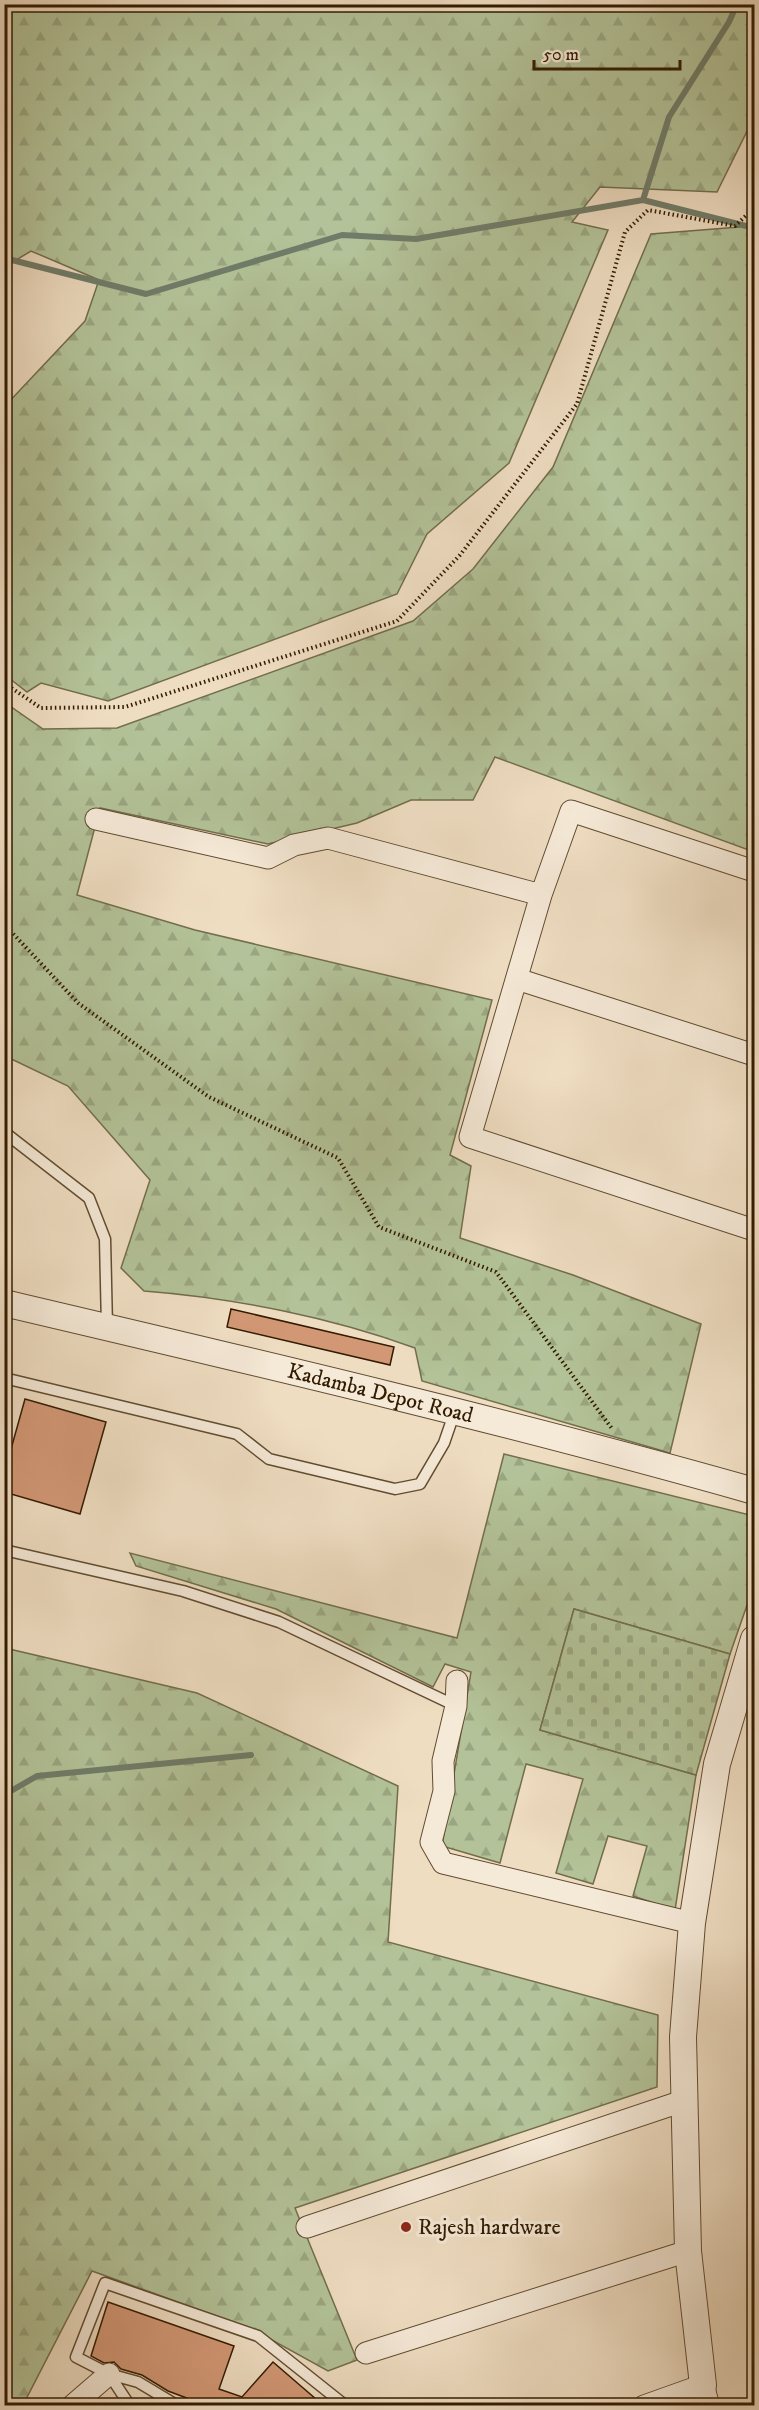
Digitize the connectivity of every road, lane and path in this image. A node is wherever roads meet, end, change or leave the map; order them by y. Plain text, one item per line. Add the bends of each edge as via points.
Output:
1 (754, 208) edge
2 (4, 683) edge
3 (96, 819) dead end
4 (754, 871) edge
5 (541, 895) junction
6 (4, 924) edge
7 (517, 979) junction
8 (754, 1055) edge
9 (4, 1132) edge
10 (754, 1230) edge
11 (4, 1303) edge
12 (107, 1327) junction
13 (4, 1378) edge
14 (455, 1411) junction
15 (633, 1457) junction
16 (754, 1491) edge
17 (4, 1550) edge
18 (753, 1646) edge
19 (457, 1682) dead end
20 (456, 1706) junction
21 (692, 1923) junction
22 (683, 2101) junction
23 (307, 2227) dead end
24 (688, 2251) junction
25 (366, 2353) dead end
26 (109, 2374) junction
27 (704, 2399) edge
28 (72, 2406) edge
29 (130, 2406) edge
30 (178, 2406) edge
31 (346, 2406) edge
32 (644, 2406) edge

1 - 2 path via 735,226 648,210 625,232 577,404 460,555 397,621 125,707 41,708
3 - 5 street via 268,858 294,845 328,838
4 - 5 street via 571,811
5 - 7 street
6 - 15 path via 78,1003 209,1097 338,1158 379,1227 496,1272
7 - 8 street
7 - 10 street via 470,1137
9 - 12 lane via 90,1198 105,1239
11 - 12 street, Kadamba Depot Road
12 - 14 street, Kadamba Depot Road
13 - 14 lane via 237,1434 269,1460 396,1489 420,1484 444,1443
14 - 15 street, Kadamba Depot Road
15 - 16 street, Kadamba Depot Road
17 - 20 lane via 183,1591 279,1622
18 - 21 street via 717,1764
19 - 20 street
20 - 21 street via 443,1761 444,1791 431,1842 443,1863
21 - 22 street via 683,2037
22 - 23 street
22 - 24 street
24 - 25 street
24 - 27 street
26 - 28 street
26 - 29 lane
26 - 30 lane via 138,2382
26 - 31 lane via 76,2356 105,2283 258,2336
27 - 32 street

